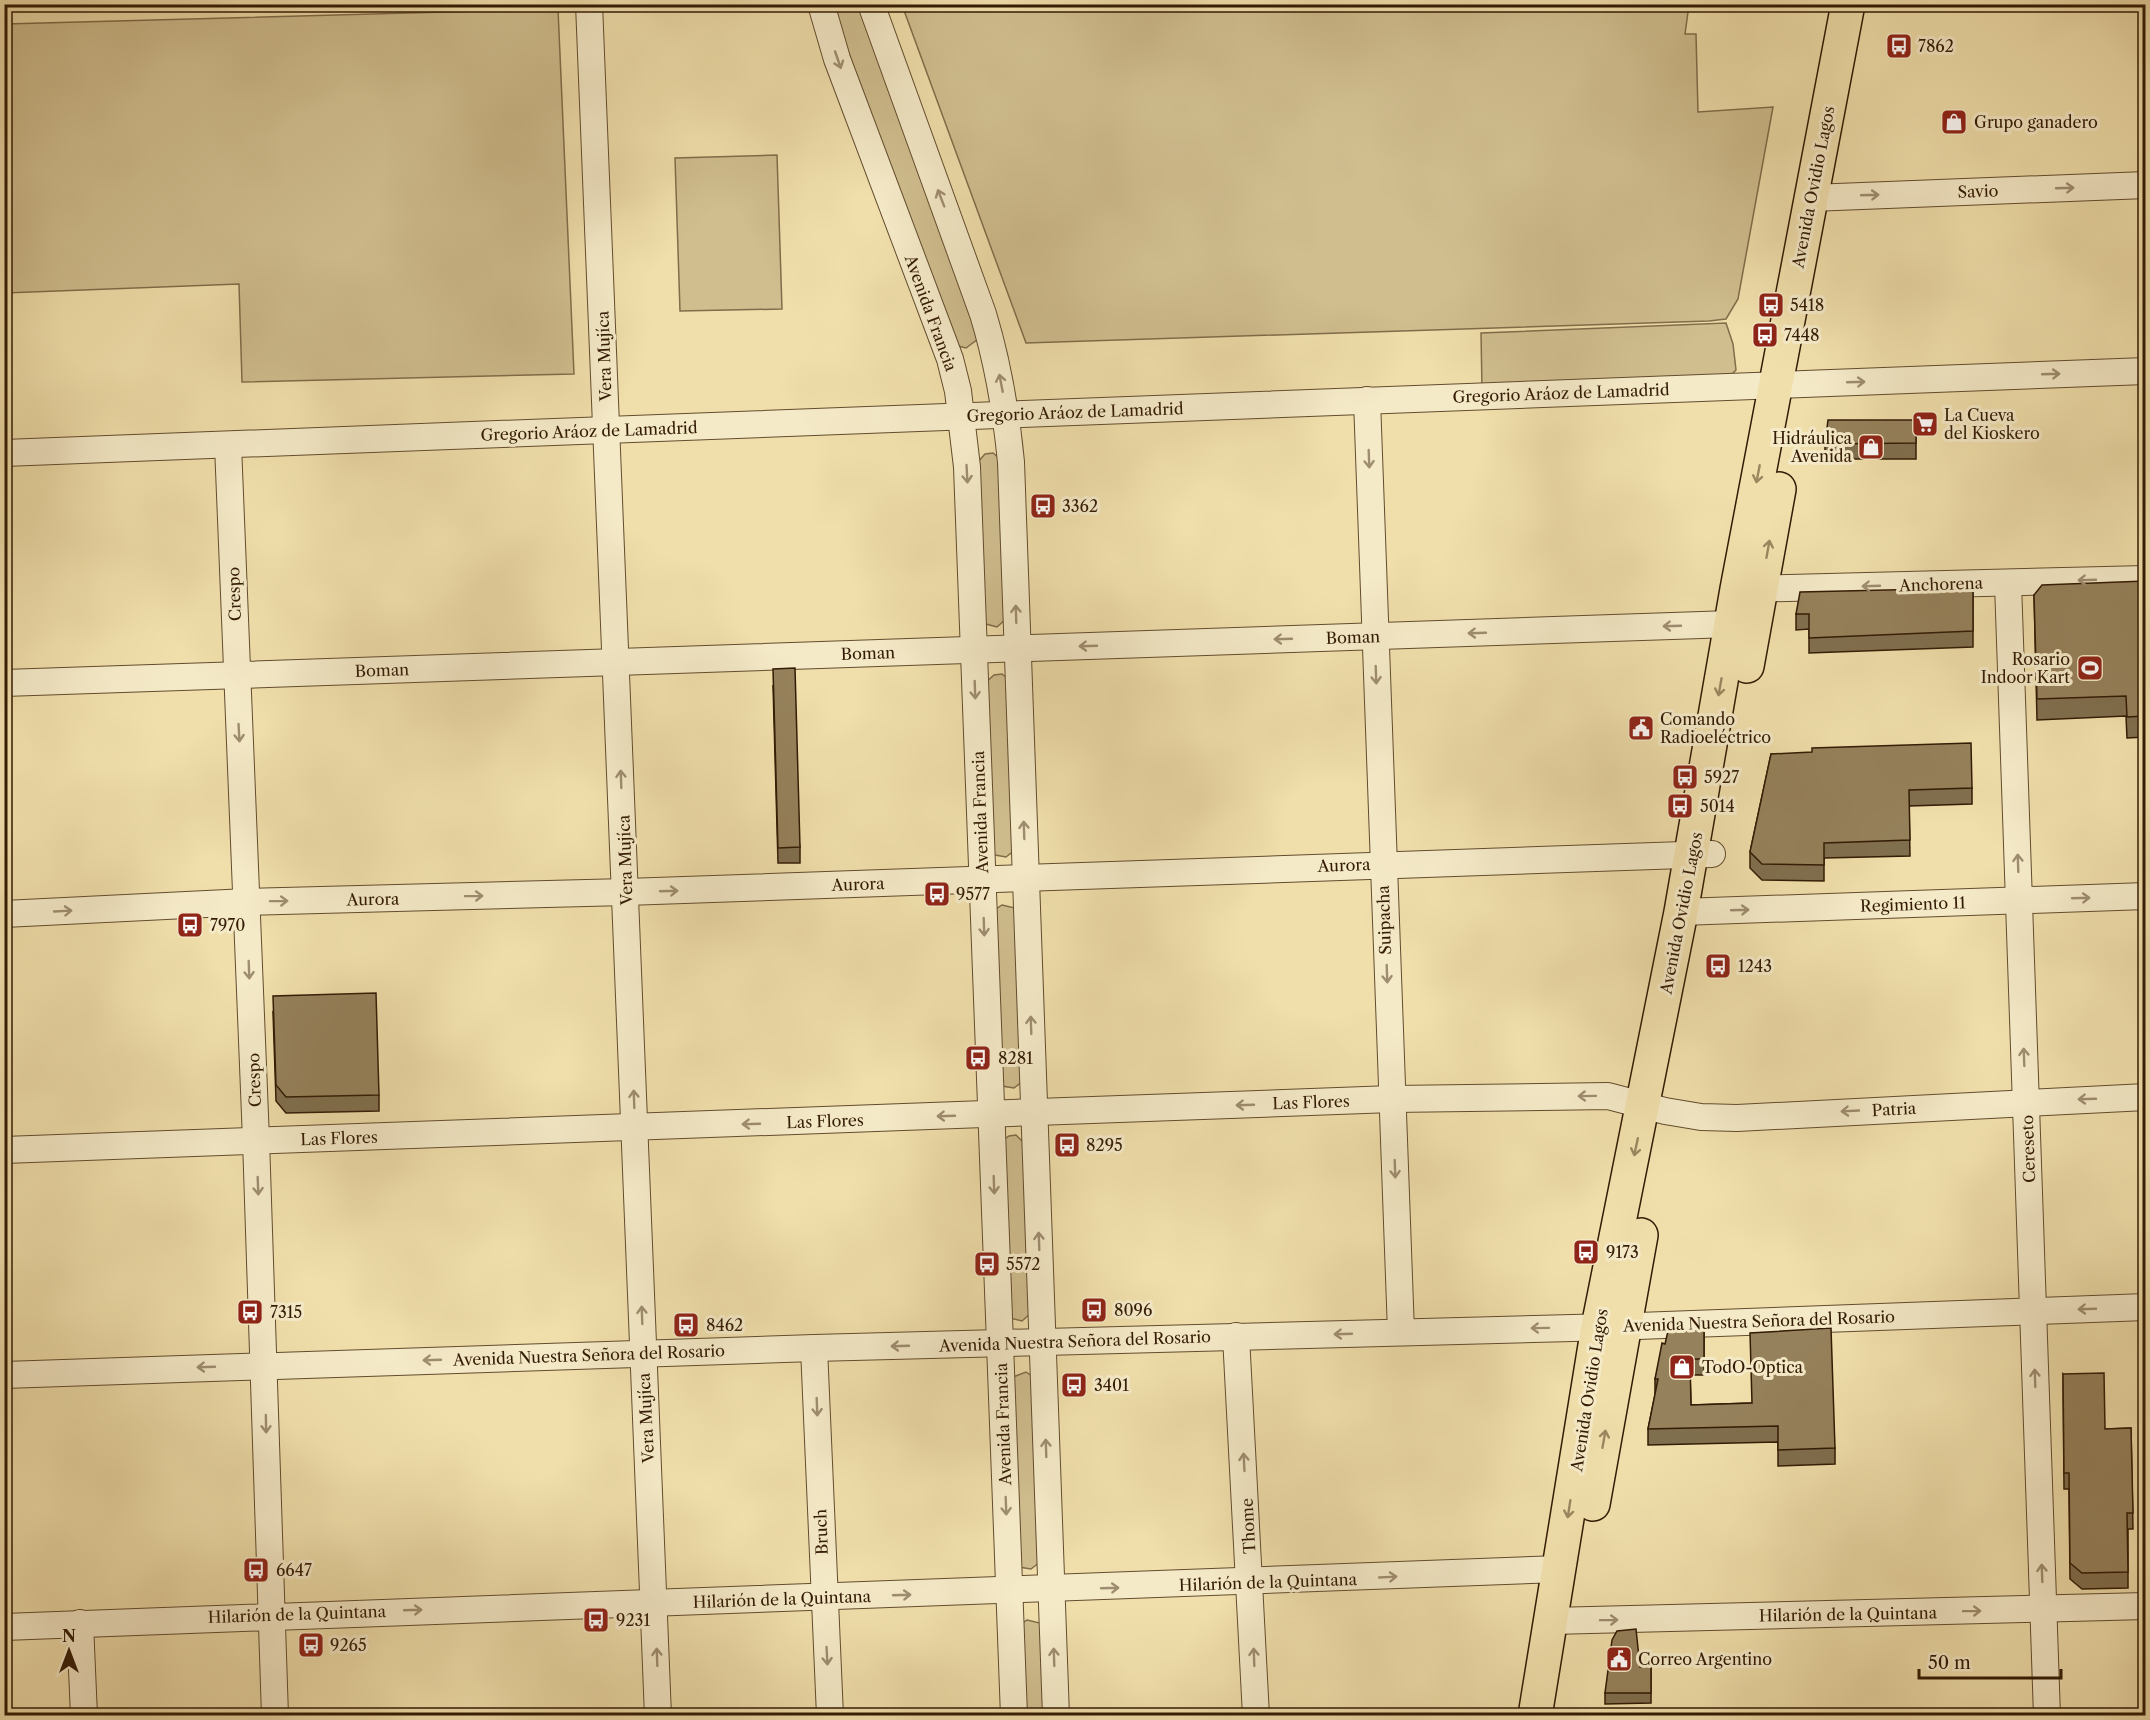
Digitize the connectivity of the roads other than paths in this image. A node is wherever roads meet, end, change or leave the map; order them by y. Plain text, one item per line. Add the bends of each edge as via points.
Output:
1 (589, 4) edge
2 (821, 4) edge
3 (871, 4) edge
4 (1848, 4) edge
5 (1869, 4) edge
6 (2145, 185) edge
7 (1822, 197) junction
8 (2145, 370) edge
9 (1787, 384) junction
10 (1367, 400) junction
11 (1007, 414) junction
12 (962, 416) junction
13 (607, 430) junction
14 (228, 445) junction
15 (4, 453) edge
16 (2145, 579) edge
17 (2008, 583) junction
18 (1749, 589) junction
19 (1731, 624) junction
20 (1374, 636) junction
21 (1018, 648) junction
22 (974, 650) junction
23 (616, 662) junction
24 (237, 675) junction
25 (4, 683) edge
26 (1702, 854) junction
27 (1382, 864) junction
28 (1026, 877) junction
29 (982, 879) junction
30 (626, 892) junction
31 (2145, 896) edge
32 (2019, 900) junction
33 (247, 902) junction
34 (1691, 912) junction
35 (4, 914) edge
36 (2145, 1097) edge
37 (1392, 1099) junction
38 (2026, 1101) junction
39 (1655, 1108) junction
40 (1034, 1113) junction
41 (991, 1115) junction
42 (635, 1128) junction
43 (256, 1140) junction
44 (4, 1150) edge
45 (2145, 1307) edge
46 (2033, 1311) junction
47 (1611, 1326) junction
48 (1401, 1332) junction
49 (1236, 1336) junction
50 (1042, 1341) junction
51 (1000, 1343) junction
52 (814, 1348) junction
53 (643, 1353) junction
54 (264, 1365) junction
55 (4, 1375) edge
56 (1560, 1569) junction
57 (1251, 1583) junction
58 (1051, 1590) junction
59 (1009, 1591) junction
60 (824, 1598) junction
61 (655, 1602) junction
62 (2145, 1606) edge
63 (2043, 1609) junction
64 (271, 1615) junction
65 (1562, 1621) junction
66 (80, 1623) junction
67 (4, 1627) edge
68 (84, 1716) edge
69 (275, 1716) edge
70 (658, 1716) edge
71 (830, 1716) edge
72 (1014, 1716) edge
73 (1056, 1716) edge
74 (1256, 1716) edge
75 (1535, 1716) edge
76 (1558, 1716) edge
77 (2047, 1716) edge

1 - 13 street, Vera Mujíca
2 -> 12 street, Avenida Francia via 837,59 950,359
11 -> 3 street via 983,314
4 - 7 main road, Avenida Ovidio Lagos
5 - 7 main road, Avenida Ovidio Lagos
7 -> 6 street, Savio
7 - 9 main road, Avenida Ovidio Lagos
9 -> 8 street, Gregorio Aráoz de Lamadrid
9 - 10 street, Gregorio Aráoz de Lamadrid
9 - 18 main road, Avenida Ovidio Lagos
10 - 11 street, Gregorio Aráoz de Lamadrid
10 -> 20 street, Suipacha
11 - 12 street, Gregorio Aráoz de Lamadrid
21 -> 11 street
12 - 13 street, Gregorio Aráoz de Lamadrid
12 -> 22 street, Avenida Francia
13 - 14 street, Gregorio Aráoz de Lamadrid
13 - 23 street, Vera Mujíca
14 - 15 street, Gregorio Aráoz de Lamadrid
14 - 24 street, Crespo
16 -> 17 street, Anchorena
17 -> 18 street, Anchorena
32 -> 17 street, Cereseto
18 - 19 main road, Avenida Ovidio Lagos
18 - 26 main road, Avenida Ovidio Lagos
19 -> 20 street, Boman
19 -> 26 main road, Avenida Ovidio Lagos
20 -> 21 street, Boman
20 -> 27 street, Suipacha
21 - 22 street, Boman
28 -> 21 street
22 - 23 street, Boman
22 -> 29 street, Avenida Francia
23 - 24 street, Boman
30 -> 23 street, Vera Mujíca
24 - 25 street, Boman
24 -> 33 street, Crespo
26 - 27 street, Aurora
26 - 34 main road, Avenida Ovidio Lagos
27 - 28 street, Aurora
27 -> 37 street, Suipacha
28 - 29 street, Aurora
40 -> 28 street
30 -> 29 street, Aurora
29 -> 41 street, Avenida Francia
33 -> 30 street, Aurora
42 -> 30 street, Vera Mujíca
32 -> 31 street, Regimiento 11
34 -> 32 street, Regimiento 11
38 -> 32 street, Cereseto
35 -> 33 street, Aurora
33 -> 43 street, Crespo
34 - 39 main road, Avenida Ovidio Lagos
36 -> 38 street, Patria
39 -> 37 street, Las Flores via 1608,1095
37 -> 40 street, Las Flores
37 -> 48 street, Suipacha
38 -> 39 street, Patria via 1737,1118 1701,1117
38 - 46 street, Cereseto
39 - 47 main road, Avenida Ovidio Lagos
40 - 41 street, Las Flores
50 -> 40 street
41 -> 42 street, Las Flores
41 -> 51 street, Avenida Francia
42 - 43 street, Las Flores
53 -> 42 street, Vera Mujíca
43 - 44 street, Las Flores
43 -> 54 street, Crespo
45 -> 46 street, Avenida Nuestra Señora del Rosario
46 - 47 street, Avenida Nuestra Señora del Rosario
63 -> 46 street, Cereseto
47 -> 48 street, Avenida Nuestra Señora del Rosario
47 -> 56 main road, Avenida Ovidio Lagos
65 -> 47 main road, Avenida Ovidio Lagos
48 -> 49 street, Avenida Nuestra Señora del Rosario
49 - 50 street, Avenida Nuestra Señora del Rosario
57 -> 49 street, Thome
50 - 51 street, Avenida Nuestra Señora del Rosario
58 -> 50 street
51 -> 52 street, Avenida Nuestra Señora del Rosario
51 -> 59 street, Avenida Francia
52 - 53 street, Avenida Nuestra Señora del Rosario
52 -> 60 street, Bruch
53 -> 54 street, Avenida Nuestra Señora del Rosario
53 - 61 street, Vera Mujíca
54 -> 55 street, Avenida Nuestra Señora del Rosario
54 -> 64 street, Crespo
57 -> 56 street, Hilarión de la Quintana
56 - 65 main road, Avenida Ovidio Lagos
58 -> 57 street, Hilarión de la Quintana
74 -> 57 street, Thome
58 - 59 street, Hilarión de la Quintana
73 -> 58 street
60 -> 59 street, Hilarión de la Quintana
59 - 72 street, Avenida Francia
60 - 61 street, Hilarión de la Quintana
60 -> 71 street, Bruch
64 -> 61 street, Hilarión de la Quintana
70 -> 61 street, Vera Mujíca
62 - 63 street, Hilarión de la Quintana
65 -> 63 street, Hilarión de la Quintana
63 - 77 street, Cereseto
64 - 66 street, Hilarión de la Quintana
64 - 69 street, Crespo
65 - 75 main road, Avenida Ovidio Lagos
65 - 76 main road, Avenida Ovidio Lagos
66 - 67 street, Hilarión de la Quintana
66 - 68 street

